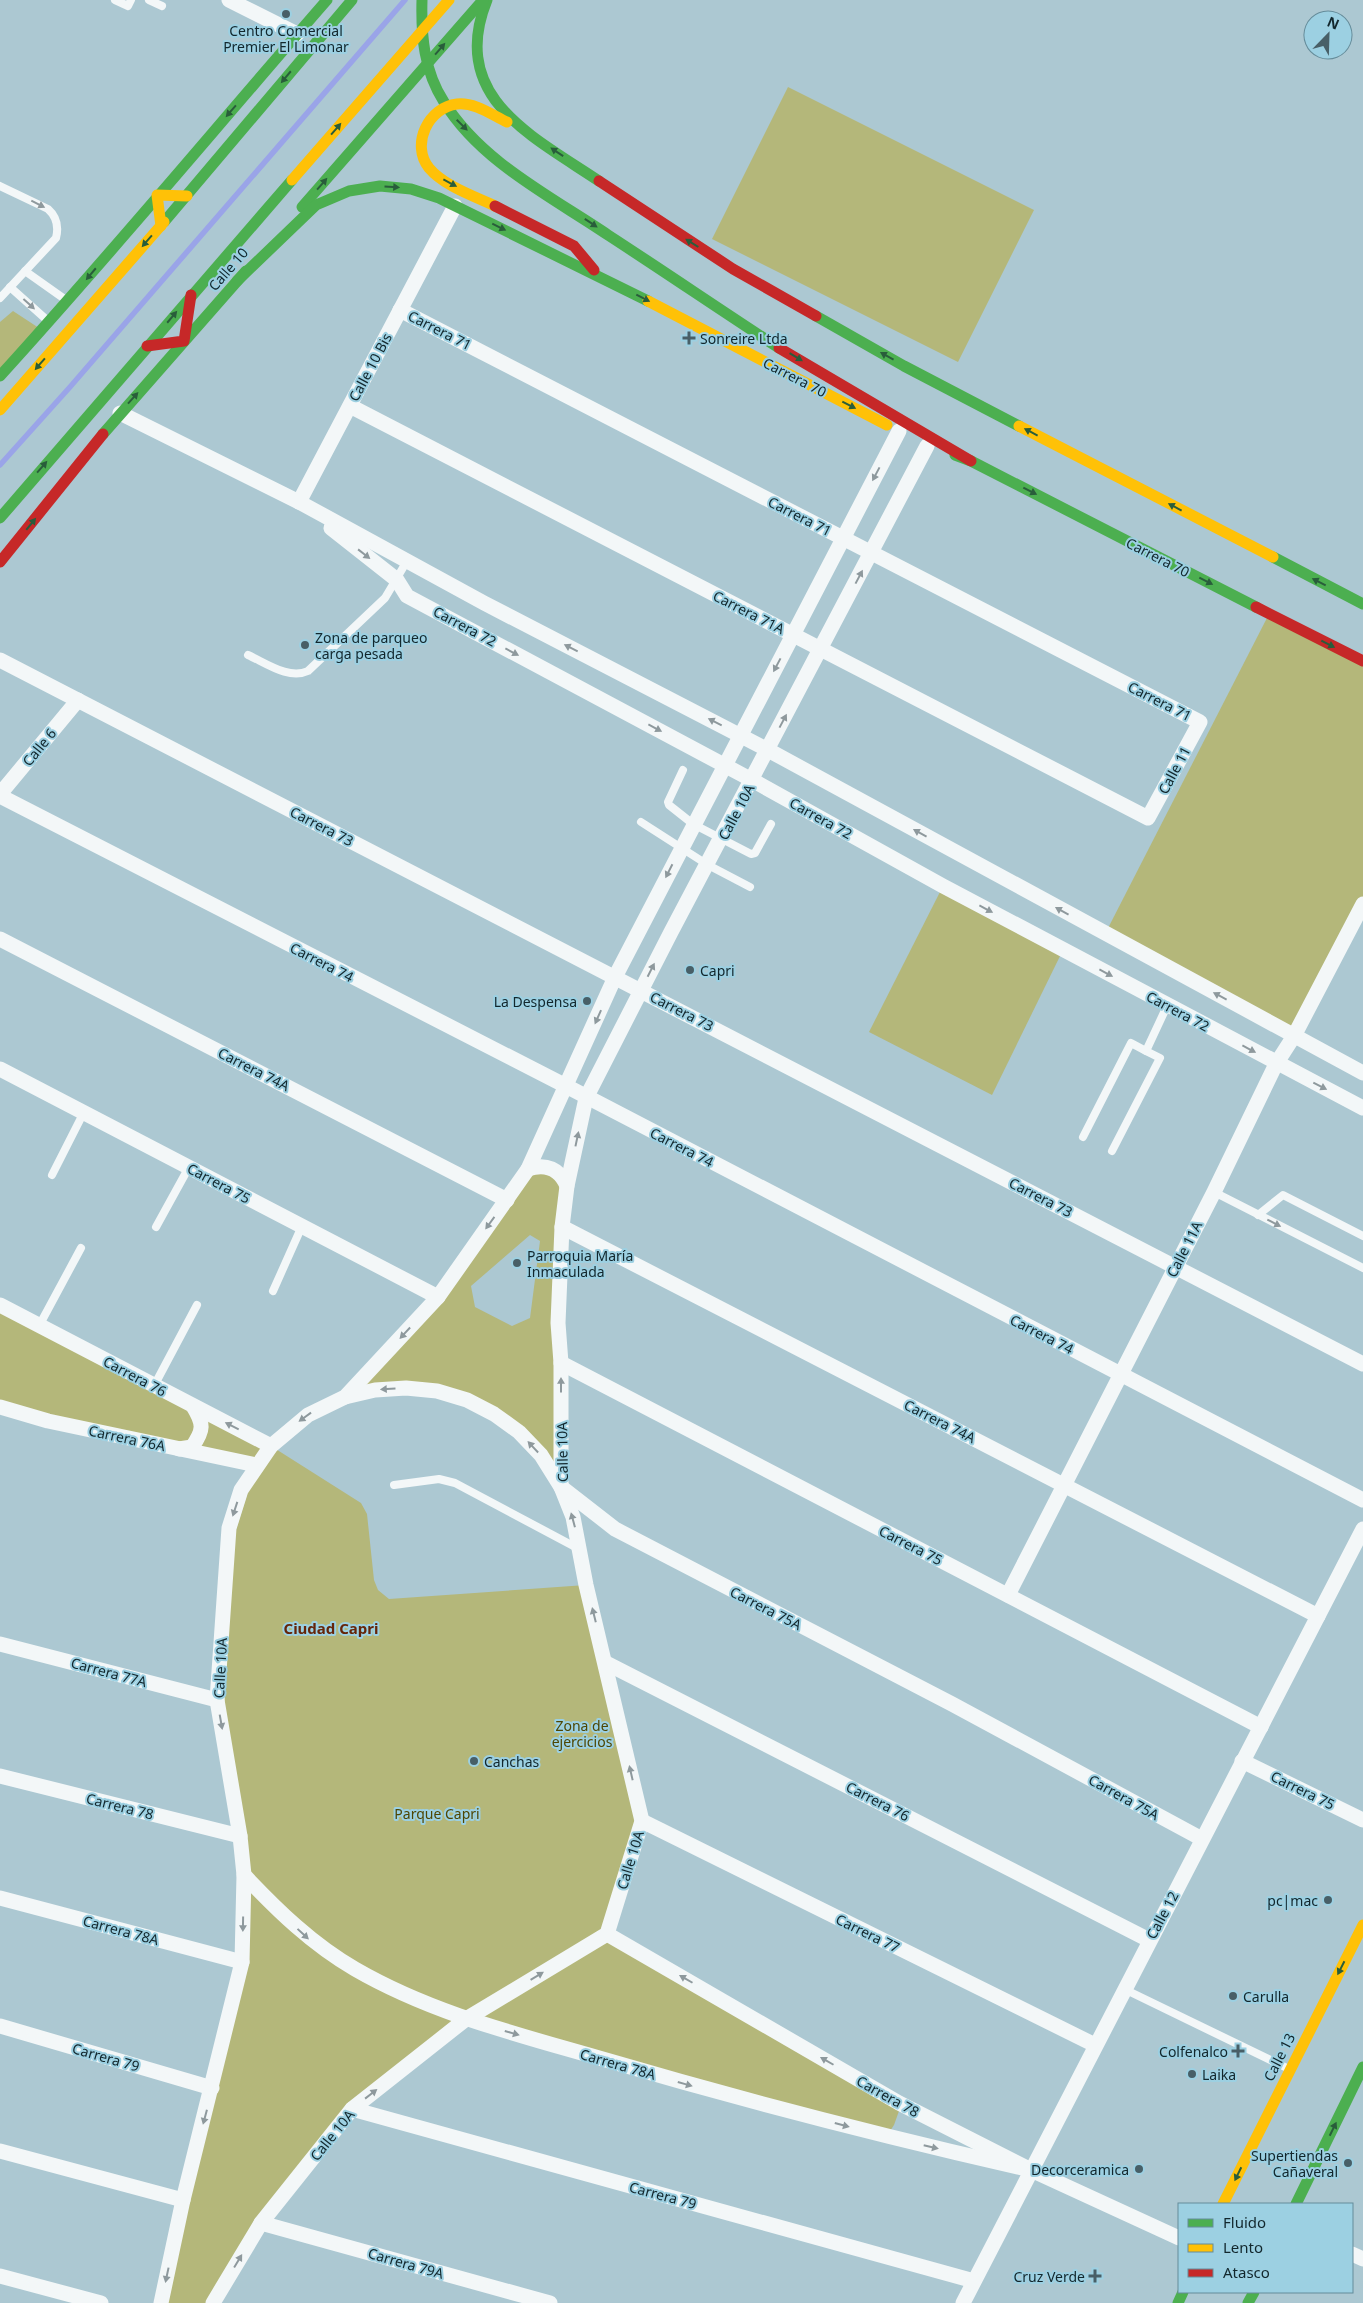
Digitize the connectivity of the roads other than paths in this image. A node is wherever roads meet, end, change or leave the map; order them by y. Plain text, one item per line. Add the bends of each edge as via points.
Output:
1 (115, 0) edge
2 (131, 0) edge
3 (149, 0) edge
4 (229, 0) edge
5 (326, 0) edge
6 (352, 0) edge
7 (422, 0) edge
8 (449, 0) edge
9 (483, 0) edge
10 (487, 0) edge
11 (162, 6) dead end
12 (297, 34) junction
13 (528, 133) junction
14 (0, 186) edge
15 (157, 195) junction
16 (187, 196) junction
17 (455, 206) junction
18 (161, 226) junction
19 (25, 271) junction
20 (599, 276) junction
21 (237, 281) junction
22 (10, 287) junction
23 (191, 295) junction
24 (0, 298) edge
25 (68, 301) junction
26 (400, 310) junction
27 (49, 322) junction
28 (184, 341) junction
29 (147, 346) junction
30 (0, 376) edge
31 (0, 389) edge
32 (10, 399) junction
33 (350, 406) junction
34 (0, 410) edge
35 (120, 412) junction
36 (898, 431) junction
37 (928, 446) junction
38 (971, 461) junction
39 (12, 502) junction
40 (299, 502) junction
41 (0, 507) edge
42 (0, 518) edge
43 (843, 538) junction
44 (872, 552) junction
45 (407, 561) junction
46 (0, 562) edge
47 (397, 580) junction
48 (1363, 604) edge
49 (792, 635) junction
50 (821, 649) junction
51 (248, 655) dead end
52 (0, 660) edge
53 (1363, 661) edge
54 (78, 700) junction
55 (1200, 722) joint
56 (740, 735) junction
57 (768, 750) junction
58 (724, 765) junction
59 (683, 770) dead end
60 (752, 780) junction
61 (0, 795) edge
62 (1148, 818) joint
63 (641, 822) dead end
64 (693, 824) junction
65 (771, 824) dead end
66 (721, 839) junction
67 (681, 847) junction
68 (708, 865) junction
69 (750, 887) dead end
70 (1363, 904) edge
71 (0, 939) edge
72 (615, 977) junction
73 (641, 990) junction
74 (1167, 1006) junction
75 (1294, 1036) junction
76 (1146, 1051) junction
77 (1276, 1064) junction
78 (0, 1069) edge
79 (1363, 1073) edge
80 (566, 1086) junction
81 (586, 1098) junction
82 (1363, 1108) edge
83 (84, 1112) junction
84 (1083, 1137) dead end
85 (1112, 1151) dead end
86 (189, 1167) junction
87 (528, 1169) junction
88 (52, 1175) dead end
89 (567, 1186) junction
90 (1214, 1192) junction
91 (507, 1200) junction
92 (1258, 1215) junction
93 (302, 1226) junction
94 (156, 1227) dead end
95 (562, 1227) junction
96 (1363, 1236) edge
97 (81, 1248) dead end
98 (1175, 1267) junction
99 (1363, 1268) edge
100 (273, 1291) dead end
101 (438, 1297) junction
102 (0, 1305) edge
103 (197, 1305) dead end
104 (39, 1326) junction
105 (561, 1363) junction
106 (1363, 1364) edge
107 (1120, 1374) junction
108 (154, 1386) junction
109 (345, 1397) junction
110 (193, 1406) junction
111 (0, 1407) edge
112 (271, 1446) junction
113 (178, 1449) junction
114 (256, 1466) junction
115 (394, 1484) dead end
116 (1064, 1485) junction
117 (561, 1486) junction
118 (1363, 1500) edge
119 (1363, 1528) edge
120 (579, 1549) junction
121 (1008, 1595) junction
122 (1318, 1616) junction
123 (0, 1644) edge
124 (606, 1663) junction
125 (217, 1700) junction
126 (1261, 1727) junction
127 (1242, 1761) junction
128 (0, 1776) edge
129 (1363, 1820) edge
130 (642, 1821) junction
131 (240, 1836) junction
132 (1202, 1839) junction
133 (244, 1875) junction
134 (0, 1898) edge
135 (1363, 1925) edge
136 (607, 1934) junction
137 (1150, 1940) junction
138 (242, 1962) junction
139 (1124, 1989) junction
140 (466, 2019) junction
141 (0, 2026) edge
142 (1095, 2045) junction
143 (1363, 2067) edge
144 (1289, 2069) junction
145 (212, 2088) junction
146 (352, 2109) junction
147 (0, 2150) edge
148 (1031, 2170) junction
149 (183, 2200) junction
150 (1223, 2203) edge
151 (1296, 2203) edge
152 (262, 2223) junction
153 (1178, 2238) edge
154 (0, 2276) edge
155 (974, 2281) junction
156 (101, 2303) edge
157 (161, 2303) edge
158 (213, 2303) edge
159 (550, 2303) edge
160 (963, 2303) edge

1 - 2 lane via 128,6
3 - 11 lane
4 - 12 street
5 - 12 street
6 -> 16 street
7 -> 38 street via 422,47 429,74 440,97 455,118 507,166 739,322
23 -> 8 street, Calle 10
21 -> 9 street, Calle 10
10 - 13 street via 479,20 477,37 481,74 499,108
12 -> 15 street
13 -> 20 street via 471,105 457,104 442,108 430,118 423,131 421,145 424,160 432,172 574,246
48 -> 13 street via 904,366 674,232
14 -> 19 lane via 41,206 56,220 56,238
15 - 16 street
15 - 18 street
15 -> 25 street
16 - 18 street
17 -> 20 street, Carrera 70
21 -> 17 street, Carrera 70 via 316,205 340,194 364,188 398,187 425,193
17 - 26 street, Calle 10 Bis
18 -> 32 street
19 - 22 lane
19 - 25 lane
20 -> 36 street, Carrera 70
21 - 28 street, Calle 10
22 - 24 lane
22 -> 27 lane
23 - 28 street
29 -> 23 street, Calle 10
25 - 27 street
26 - 33 street, Calle 10 Bis
26 - 43 street, Carrera 71
27 - 30 street
28 - 29 street
35 -> 28 street, Calle 10
39 -> 29 street, Calle 10
31 - 32 street
32 - 34 street
33 - 40 street, Calle 10 Bis
33 - 49 street, Carrera 71A
35 - 40 street, Carrera 72
46 -> 35 street, Calle 10
36 - 37 street, Carrera 70
36 -> 43 street, Calle 10A
37 - 38 street, Carrera 70
37 - 44 street, Calle 10A
38 -> 53 street, Carrera 70
39 - 41 street
39 - 42 street, Calle 10
40 - 45 street, Carrera 72
40 -> 47 street, Carrera 72
43 - 44 street, Carrera 71
43 - 49 street, Calle 10A
50 -> 44 street, Calle 10A
44 - 55 street, Carrera 71
45 - 47 lane
56 -> 45 street, Carrera 72
47 - 51 lane via 385,598 308,672 292,675
47 -> 58 street, Carrera 72 via 407,596
49 - 50 street, Carrera 71A
49 -> 56 street, Calle 10A
57 -> 50 street, Calle 10A
50 - 62 street, Carrera 71A
52 - 54 street, Carrera 73
54 - 61 street, Calle 6
54 - 72 street, Carrera 73
55 - 62 street, Calle 11
56 - 57 street, Carrera 72
56 - 58 street, Calle 10A
57 - 60 street, Calle 10A
75 -> 57 street, Carrera 72
58 - 60 street, Carrera 72
58 - 64 street, Calle 10A
59 - 64 lane via 668,802
60 - 66 street, Calle 10A
60 -> 74 street, Carrera 72
61 - 80 street, Carrera 74
63 - 67 lane
64 - 66 lane
64 - 67 street, Calle 10A
65 - 66 lane via 753,854
66 - 68 street, Calle 10A
67 - 68 lane
67 -> 72 street, Calle 10A
68 - 69 lane
73 -> 68 street, Calle 10A
70 - 75 street, Calle 11A
71 - 91 street, Carrera 74A
72 - 73 street, Carrera 73
72 -> 80 street, Calle 10A
73 - 81 street, Calle 10A
73 - 98 street, Carrera 73
74 - 76 lane
74 -> 77 street, Carrera 72
75 - 77 street, Calle 11A
75 - 79 street, Carrera 72
76 - 84 lane via 1131,1044
76 - 85 lane via 1160,1058
77 -> 82 street, Carrera 72
77 - 90 street, Calle 11A
78 - 83 street, Carrera 75
80 - 81 street, Carrera 74
80 - 87 street, Calle 10A
89 -> 81 street, Calle 10A
81 - 107 street, Carrera 74
83 - 86 street, Carrera 75
83 - 88 lane
86 - 93 street, Carrera 75
86 - 94 lane
87 - 89 street via 548,1167 560,1174
87 - 91 street, Calle 10A
89 - 95 street, Calle 10A
90 - 92 lane
90 - 98 street, Calle 11A
91 -> 101 street, Calle 10A
92 - 96 lane via 1283,1195
92 -> 99 lane
93 - 100 lane
93 - 101 street, Carrera 75
95 - 105 street, Calle 10A via 558,1324
95 - 116 street, Carrera 74A
97 - 104 lane
98 - 106 street, Carrera 73
98 - 107 street, Calle 11A
101 -> 109 street, Calle 10A
102 - 104 street, Carrera 76
103 - 108 lane
104 - 108 street, Carrera 76
117 -> 105 street, Calle 10A
105 - 121 street, Carrera 75
107 - 116 street, Calle 11A
107 - 118 street, Carrera 74
108 - 110 street, Carrera 76
109 -> 112 street, Calle 10A via 308,1415
117 -> 109 street, Carrera 75A via 541,1455 519,1432 466,1400 437,1391 406,1388
112 -> 110 street, Carrera 76
110 - 113 street via 201,1419 201,1434 192,1447
111 - 113 street, Carrera 76A via 48,1421
112 - 114 street, Calle 10A
113 - 114 street, Carrera 76A
114 -> 125 street, Calle 10A via 241,1490 229,1528
115 - 120 lane via 439,1479 455,1483
116 - 121 street, Calle 11A
116 - 122 street, Carrera 74A
120 -> 117 street, Calle 10A via 573,1517
117 - 132 street, Carrera 75A via 614,1529 952,1704
119 - 122 street, Calle 12
124 -> 120 street, Calle 10A
121 - 126 street, Carrera 75
122 - 126 street, Calle 12
123 - 125 street, Carrera 77A
130 -> 124 street, Calle 10A
124 - 137 street, Carrera 76
125 -> 131 street, Calle 10A
126 - 127 street, Calle 12
127 - 129 street, Carrera 75
127 - 132 street, Calle 12
128 - 131 street, Carrera 78
130 - 136 street, Calle 10A
130 - 142 street, Carrera 77
131 - 133 street, Calle 10A
132 - 137 street, Calle 12
133 -> 138 street, Calle 10A
133 -> 140 street, Carrera 78A via 310,1940 355,1969 400,1992
134 - 138 street, Carrera 78A
135 -> 144 street, Calle 13
140 -> 136 street, Calle 10A
148 -> 136 street, Carrera 78 via 899,2103
137 - 139 street, Calle 12
138 - 145 street, Calle 10A
139 - 142 street, Calle 12
139 - 144 lane
146 -> 140 street, Calle 10A
140 -> 148 street, Carrera 78A via 696,2087 883,2136
141 - 145 street, Carrera 79
142 - 148 street, Calle 12
151 -> 143 street
144 -> 150 street, Calle 13
145 -> 149 street, Calle 10A
146 - 152 street, Calle 10A
146 - 155 street, Carrera 79
147 - 149 street
148 - 153 street, Carrera 78
148 - 155 street, Calle 12
149 -> 157 street, Calle 10A
158 -> 152 street, Calle 10A
152 - 159 street, Carrera 79A
154 - 156 street
155 - 160 street, Calle 12

